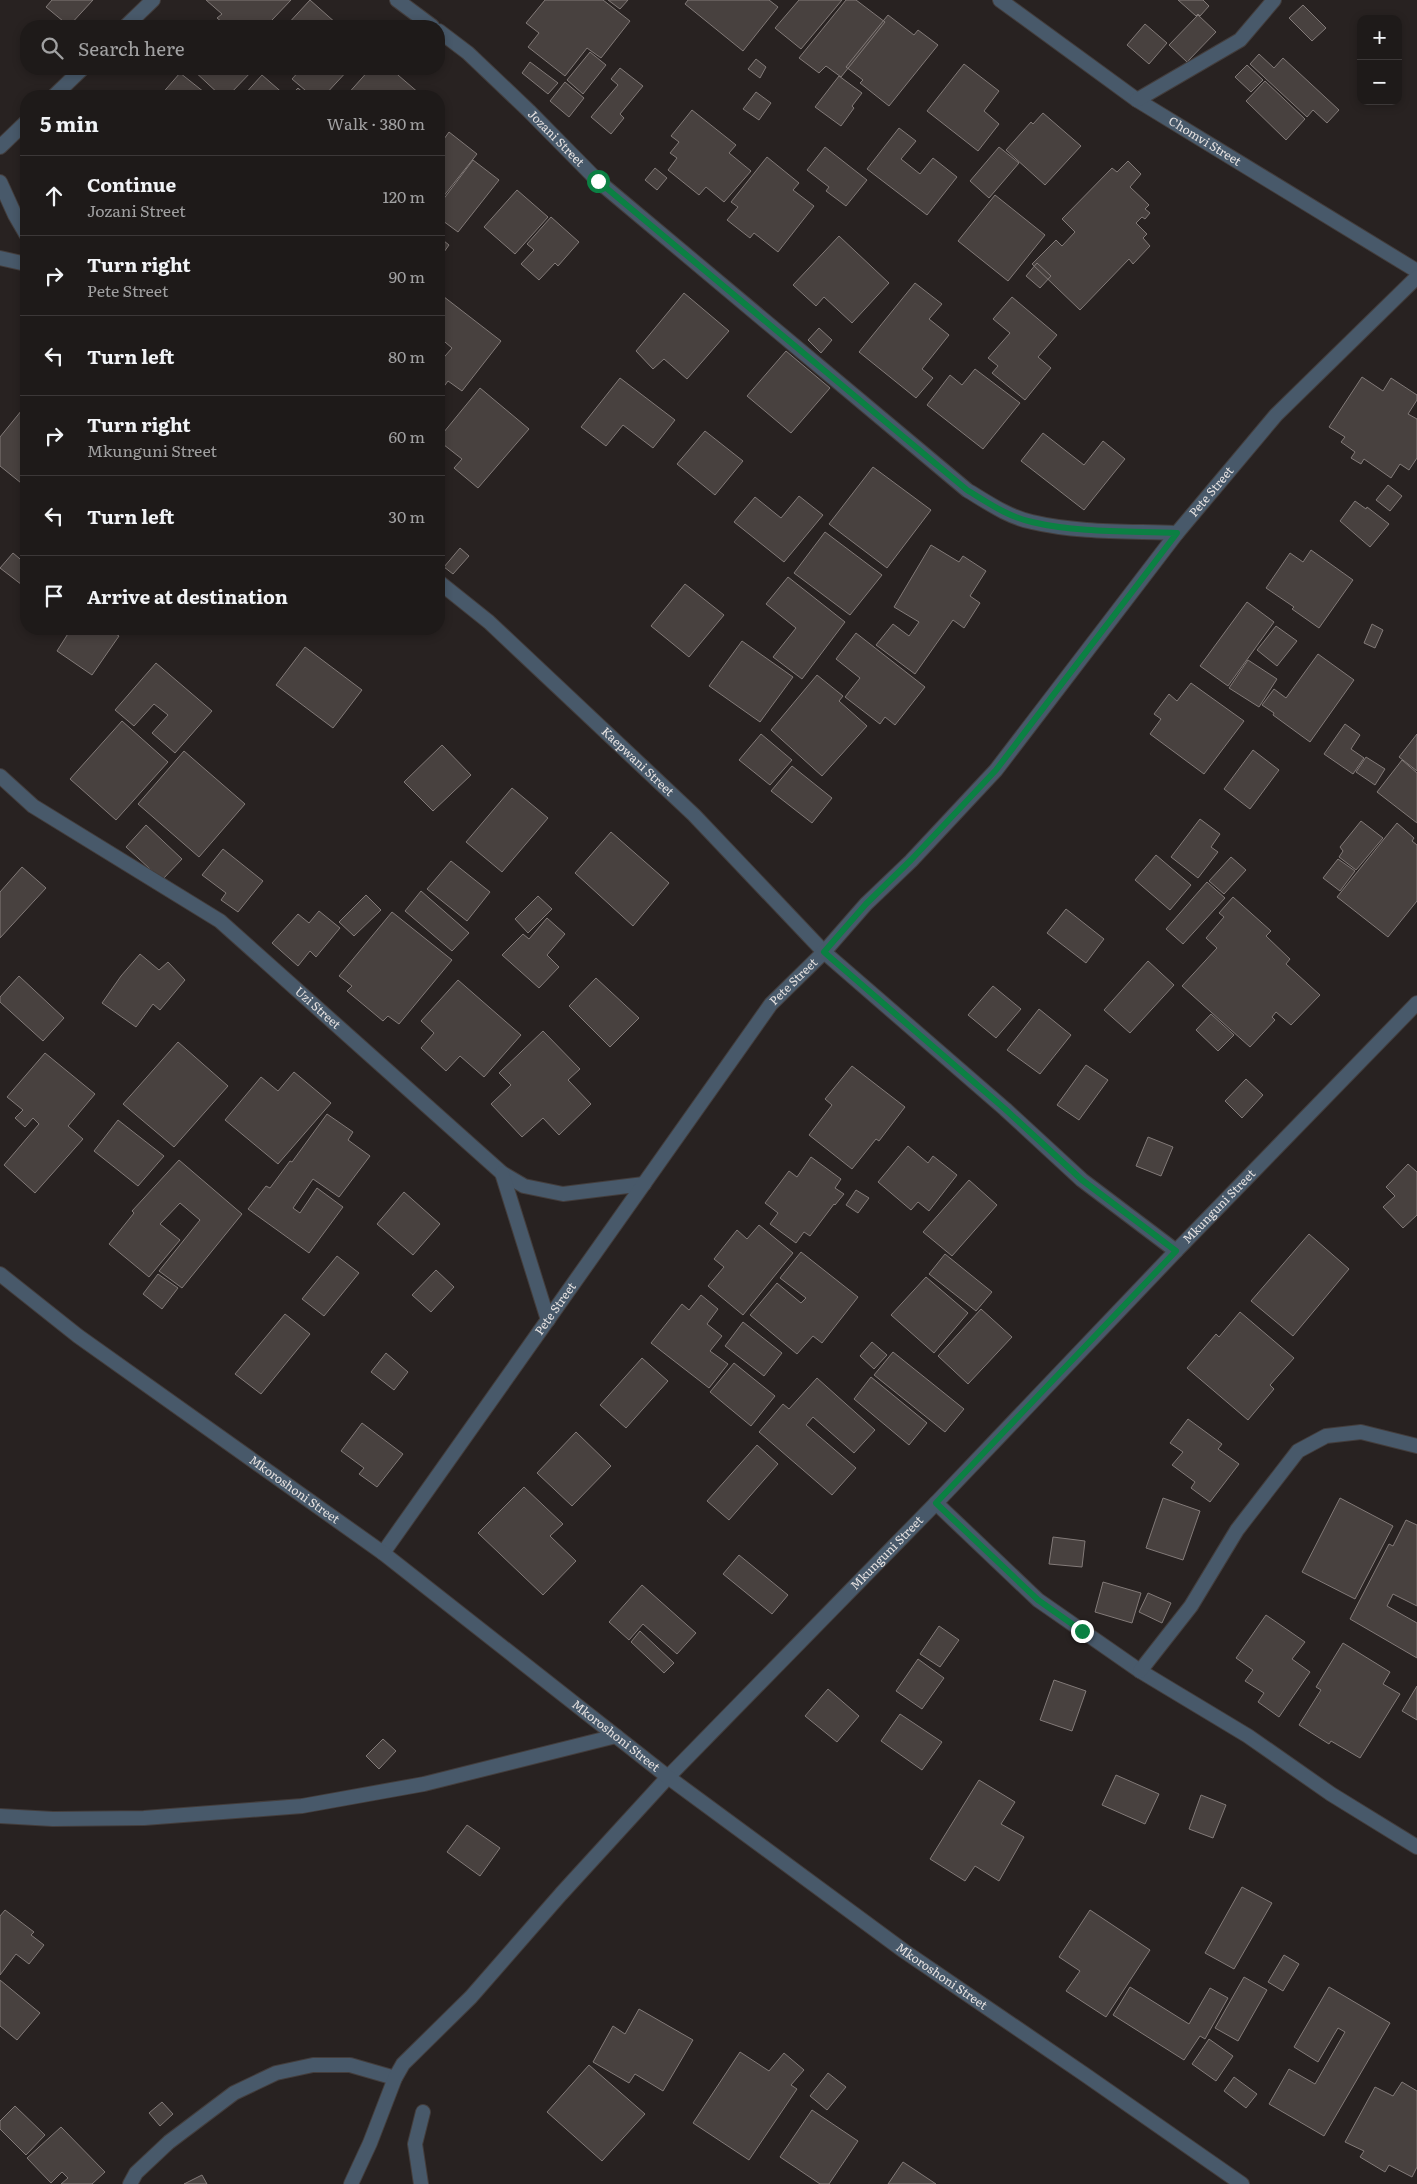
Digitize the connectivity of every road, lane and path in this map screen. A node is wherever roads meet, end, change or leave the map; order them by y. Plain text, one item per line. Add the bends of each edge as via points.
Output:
1 (153, 0) edge
2 (397, 0) edge
3 (1000, 0) edge
4 (1274, 0) edge
5 (132, 20) edge
6 (424, 20) edge
7 (445, 36) edge
8 (76, 75) edge
9 (60, 90) edge
10 (1138, 100) junction
11 (20, 128) edge
12 (0, 147) edge
13 (0, 182) edge
14 (20, 224) edge
15 (0, 258) edge
16 (20, 263) edge
17 (1417, 271) edge
18 (1417, 276) edge
19 (1177, 533) junction
20 (445, 587) edge
21 (0, 776) edge
22 (824, 952) junction
23 (1417, 1003) edge
24 (502, 1173) junction
25 (644, 1184) junction
26 (1176, 1251) junction
27 (0, 1274) edge
28 (548, 1320) junction
29 (1417, 1446) edge
30 (936, 1503) junction
31 (383, 1553) junction
32 (1140, 1671) junction
33 (616, 1736) junction
34 (668, 1777) junction
35 (0, 1816) edge
36 (1417, 1847) edge
37 (395, 2078) junction
38 (423, 2112) dead end
39 (130, 2184) edge
40 (351, 2184) edge
41 (421, 2184) edge
42 (1242, 2184) edge

1 - 5 street
2 - 6 street
3 - 10 street, Chomvi Street
4 - 10 street via 1240,40
7 - 19 street, Jozani Street via 468,53 598,181 967,490 998,509 1030,522
8 - 9 street
10 - 17 street, Chomvi Street
11 - 12 street
13 - 14 street
15 - 16 street
18 - 19 street, Pete Street via 1276,415
19 - 22 street, Pete Street via 996,770
20 - 22 street, Kaepwani Street via 490,622 694,815
21 - 24 street, Uzi Street via 33,806 220,921
22 - 25 street, Pete Street via 771,1004
22 - 26 street, Kaepwani Street via 1082,1180
23 - 26 street, Mkunguni Street
24 - 25 street, Uzi Street via 524,1186 563,1194
24 - 28 street
25 - 28 street, Pete Street
26 - 30 street, Mkunguni Street
27 - 31 street, Mkoroshoni Street via 78,1336
28 - 31 street, Pete Street
29 - 32 street via 1361,1432 1326,1436 1298,1451 1237,1530 1191,1606
30 - 32 street via 1038,1600
30 - 34 street, Mkunguni Street
31 - 33 street, Mkoroshoni Street
32 - 36 street via 1248,1736 1331,1794
33 - 34 street, Mkoroshoni Street
33 - 35 street via 424,1784 302,1806 144,1818
34 - 37 street, Mkunguni Street via 471,1997 403,2064
34 - 42 street, Mkoroshoni Street via 904,1951
37 - 39 street via 350,2065 313,2065 276,2073 234,2092 169,2142 136,2173
37 - 40 street, Mkunguni Street
38 - 41 street via 415,2144

